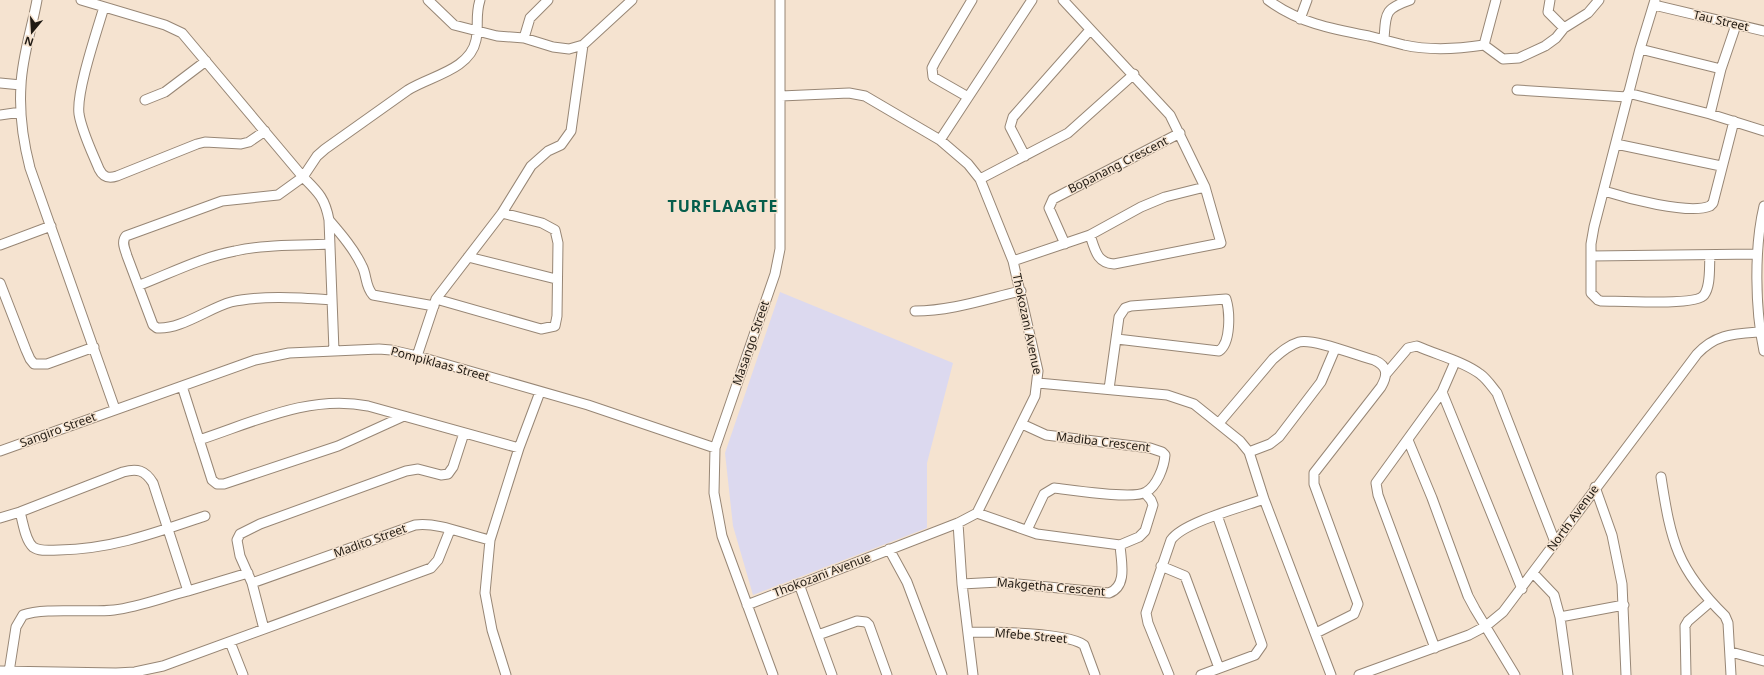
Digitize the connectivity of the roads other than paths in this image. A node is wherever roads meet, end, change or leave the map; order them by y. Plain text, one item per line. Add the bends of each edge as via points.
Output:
1 (37, 0) edge
2 (81, 0) edge
3 (428, 0) edge
4 (480, 0) edge
5 (548, 0) edge
6 (632, 0) edge
7 (780, 0) edge
8 (972, 0) edge
9 (1032, 0) edge
10 (1063, 0) edge
11 (1268, 0) edge
12 (1307, 0) edge
13 (1410, 0) edge
14 (1496, 0) edge
15 (1550, 0) edge
16 (1599, 0) edge
17 (1655, 2) edge
18 (104, 7) junction
19 (1300, 19) junction
20 (1736, 24) junction
21 (1564, 28) junction
22 (1090, 30) junction
23 (1764, 30) edge
24 (476, 32) junction
25 (524, 38) junction
26 (1384, 39) junction
27 (583, 45) junction
28 (1484, 45) junction
29 (1640, 49) junction
30 (206, 61) junction
31 (1721, 69) junction
32 (1134, 74) junction
33 (0, 83) edge
34 (21, 85) junction
35 (1517, 90) dead end
36 (1628, 95) junction
37 (781, 96) junction
38 (968, 97) junction
39 (145, 100) dead end
40 (21, 112) junction
41 (1710, 114) junction
42 (0, 115) edge
43 (1734, 121) junction
44 (265, 131) junction
45 (1764, 131) edge
46 (1180, 133) junction
47 (940, 140) junction
48 (1616, 144) junction
49 (1025, 156) junction
50 (1721, 166) junction
51 (303, 177) junction
52 (980, 179) junction
53 (1205, 187) junction
54 (1604, 191) junction
55 (1764, 206) edge
56 (502, 212) junction
57 (329, 220) junction
58 (50, 226) junction
59 (1090, 235) junction
60 (330, 244) junction
61 (1065, 244) junction
62 (0, 245) edge
63 (1757, 254) junction
64 (1591, 256) junction
65 (1710, 256) junction
66 (468, 257) junction
67 (1013, 260) junction
68 (556, 279) junction
69 (0, 283) edge
70 (140, 285) junction
71 (1021, 291) junction
72 (332, 300) junction
73 (435, 303) junction
74 (915, 312) dead end
75 (1762, 318) edge
76 (1760, 332) junction
77 (1117, 339) junction
78 (94, 347) junction
79 (1335, 349) junction
80 (334, 351) junction
81 (1764, 351) edge
82 (417, 356) junction
83 (1455, 362) junction
84 (1386, 374) junction
85 (1038, 383) junction
86 (182, 386) junction
87 (1109, 389) junction
88 (540, 392) junction
89 (1442, 392) junction
90 (116, 409) junction
91 (404, 416) junction
92 (1219, 423) junction
93 (1022, 424) junction
94 (464, 432) junction
95 (199, 440) junction
96 (1408, 440) junction
97 (519, 448) junction
98 (716, 448) junction
99 (0, 451) edge
100 (1249, 452) junction
101 (1661, 477) dead end
102 (1595, 487) junction
103 (1145, 493) junction
104 (1264, 499) junction
105 (20, 512) junction
106 (976, 513) junction
107 (1217, 515) junction
108 (204, 516) dead end
109 (0, 518) edge
110 (958, 523) junction
111 (168, 528) junction
112 (450, 530) junction
113 (1027, 530) junction
114 (490, 540) junction
115 (1555, 542) junction
116 (1120, 545) junction
117 (889, 549) junction
118 (1161, 566) junction
119 (248, 573) junction
120 (1533, 573) junction
121 (252, 583) junction
122 (799, 584) junction
123 (962, 584) junction
124 (1522, 589) junction
125 (188, 591) junction
126 (1710, 602) junction
127 (746, 605) junction
128 (1624, 605) junction
129 (1560, 616) junction
130 (1486, 626) junction
131 (264, 629) junction
132 (968, 632) junction
133 (1316, 633) junction
134 (818, 635) junction
135 (230, 642) junction
136 (1435, 648) junction
137 (1731, 652) junction
138 (1764, 661) edge
139 (1219, 668) junction
140 (5, 671) edge
141 (243, 675) edge
142 (506, 675) edge
143 (773, 675) edge
144 (832, 675) edge
145 (887, 675) edge
146 (942, 675) edge
147 (973, 675) edge
148 (1095, 675) edge
149 (1169, 675) edge
150 (1201, 675) edge
151 (1331, 675) edge
152 (1359, 675) edge
153 (1515, 675) edge
154 (1568, 675) edge
155 (1626, 675) edge
156 (1686, 675) edge
157 (1731, 675) edge

1 - 34 street
2 - 18 street
3 - 24 street via 454,26
4 - 24 street
5 - 25 street via 530,18
6 - 27 street
7 - 37 street, Masango Street
8 - 38 street via 935,62 932,73 932,77 938,81
9 - 38 street
10 - 22 street
11 - 19 street via 1284,12
12 - 19 street
13 - 26 street via 1388,10
14 - 28 street
15 - 21 street via 1548,12
16 - 21 street via 1588,13
17 - 20 street, Tau Street
17 - 29 street
18 - 30 street via 175,30 190,41
18 - 44 street via 85,76 79,114 103,176 117,176 197,144 249,142
19 - 26 street
20 - 23 street, Tau Street
20 - 31 street
21 - 28 street via 1552,42 1519,58 1503,59
22 - 32 street
22 - 49 street via 1013,118 1010,128
24 - 25 street
24 - 51 street via 474,46 462,62 446,72 420,82 325,149
25 - 27 street via 564,49 574,49
26 - 28 street via 1430,48 1451,49
27 - 56 street via 571,131 561,145 548,151 531,166
29 - 31 street
29 - 36 street
30 - 39 street via 165,92
30 - 44 street
31 - 41 street
32 - 46 street via 1170,115
32 - 49 street via 1068,133
33 - 34 street
34 - 40 street
35 - 36 street
36 - 41 street
36 - 48 street
37 - 47 street, Thokozani Avenue via 849,93 865,96
37 - 98 street, Masango Street via 780,249 775,274
38 - 47 street
40 - 42 street
40 - 58 street via 30,168
41 - 43 street
43 - 45 street
43 - 50 street
44 - 51 street
46 - 53 street, Bopanang Crescent
46 - 61 street, Bopanang Crescent via 1053,199 1049,208
47 - 52 street, Thokozani Avenue via 968,164
48 - 50 street
48 - 54 street
49 - 52 street
50 - 54 street via 1713,203 1707,207 1646,203
51 - 57 street via 319,192
51 - 70 street via 278,195 222,201 126,236 124,246
52 - 67 street, Thokozani Avenue
53 - 59 street via 1166,197 1141,207
53 - 59 street, Bopanang Crescent via 1221,243 1114,264 1107,263 1097,256
54 - 64 street via 1592,233
55 - 63 street via 1758,229
56 - 66 street
56 - 68 street via 542,223 555,230 558,243
57 - 60 street
57 - 73 street via 360,260 368,288 373,295
58 - 62 street
58 - 78 street
59 - 61 street
60 - 70 street via 236,250 206,258
60 - 72 street
61 - 67 street
63 - 65 street
63 - 75 street
64 - 65 street
64 - 65 street via 1591,293 1598,300 1673,302 1693,300 1704,295
66 - 68 street
66 - 73 street
67 - 71 street, Thokozani Avenue
68 - 73 street via 557,323 551,328 541,329
69 - 78 street via 34,364 47,364
70 - 72 street via 153,325 157,328 173,326 232,302
71 - 74 street via 959,306
71 - 85 street, Thokozani Avenue via 1038,371
72 - 80 street
73 - 82 street
75 - 76 street
76 - 81 street
76 - 102 street, North Avenue via 1726,335 1706,344
77 - 77 street via 1219,351 1225,344 1230,319 1229,308 1226,300 1131,306 1126,308 1120,317
77 - 87 street
78 - 90 street
79 - 84 street via 1382,364
79 - 92 street via 1307,341 1282,351
79 - 100 street via 1321,382 1279,437 1270,444
80 - 82 street, Pompiklaas Street via 392,350
80 - 86 street, Pompiklaas Street via 272,356
82 - 88 street, Pompiklaas Street
83 - 84 street via 1412,346
83 - 89 street
83 - 115 street via 1480,374 1497,393
84 - 133 street via 1381,387 1314,473 1314,484 1358,604 1354,614
85 - 87 street
85 - 93 street, Thokozani Avenue
86 - 90 street, Pompiklaas Street
86 - 95 street
87 - 92 street via 1180,398 1194,404
88 - 97 street
88 - 98 street, Pompiklaas Street via 588,405
89 - 96 street
89 - 124 street
90 - 99 street, Sangiro Street
91 - 94 street
91 - 95 street via 350,403 316,404 290,409
91 - 95 street via 338,446 221,484 215,484 212,480
92 - 100 street
93 - 103 street, Madiba Crescent via 1046,435 1150,448 1162,452 1164,459 1157,480
93 - 106 street, Thokozani Avenue
94 - 97 street
94 - 119 street via 448,474 441,475 418,469 406,471 260,524 240,534 238,548
96 - 130 street via 1468,596
96 - 136 street via 1379,477 1376,488
97 - 114 street
98 - 127 street, Masango Street via 714,493 717,515
100 - 104 street
101 - 126 street via 1669,528 1676,551 1692,580
102 - 115 street, North Avenue
102 - 128 street via 1614,541
103 - 113 street via 1127,495 1054,488 1044,494
103 - 116 street via 1152,505 1145,531
104 - 107 street
104 - 133 street
105 - 109 street
105 - 111 street via 29,542 36,549 45,551 101,548
105 - 111 street via 123,472 139,470 145,472 153,483
106 - 110 street, Thokozani Avenue
106 - 113 street
107 - 118 street via 1175,535
107 - 139 street via 1262,645 1255,655
108 - 111 street
110 - 117 street, Thokozani Avenue
110 - 123 street
111 - 125 street
112 - 114 street, Madito Street
112 - 121 street, Madito Street via 424,524 415,525
112 - 131 street via 438,560 431,568
113 - 116 street via 1053,537
114 - 142 street via 485,593
115 - 120 street, North Avenue
116 - 123 street, Makgetha Crescent via 1120,584 1116,590 1109,593 999,582
117 - 122 street, Thokozani Avenue
117 - 146 street via 907,582
118 - 139 street via 1185,576
118 - 149 street via 1146,618
119 - 121 street
119 - 125 street
120 - 124 street, North Avenue
120 - 129 street via 1554,595
121 - 131 street
122 - 127 street, Thokozani Avenue
122 - 134 street
123 - 132 street
124 - 130 street, North Avenue
125 - 140 street via 114,610 36,612 23,615 16,627
126 - 137 street via 1725,616 1728,623
126 - 156 street via 1688,620 1685,626
127 - 143 street, Masango Street
128 - 129 street
128 - 155 street
129 - 154 street
130 - 136 street, North Avenue
130 - 153 street
131 - 135 street
132 - 147 street
132 - 148 street, Mfebe Street via 1074,639 1084,646
133 - 151 street
134 - 144 street
134 - 145 street via 857,621 866,622
135 - 140 street via 163,666 135,672
135 - 141 street
136 - 152 street, North Avenue
137 - 138 street
137 - 157 street
139 - 150 street

